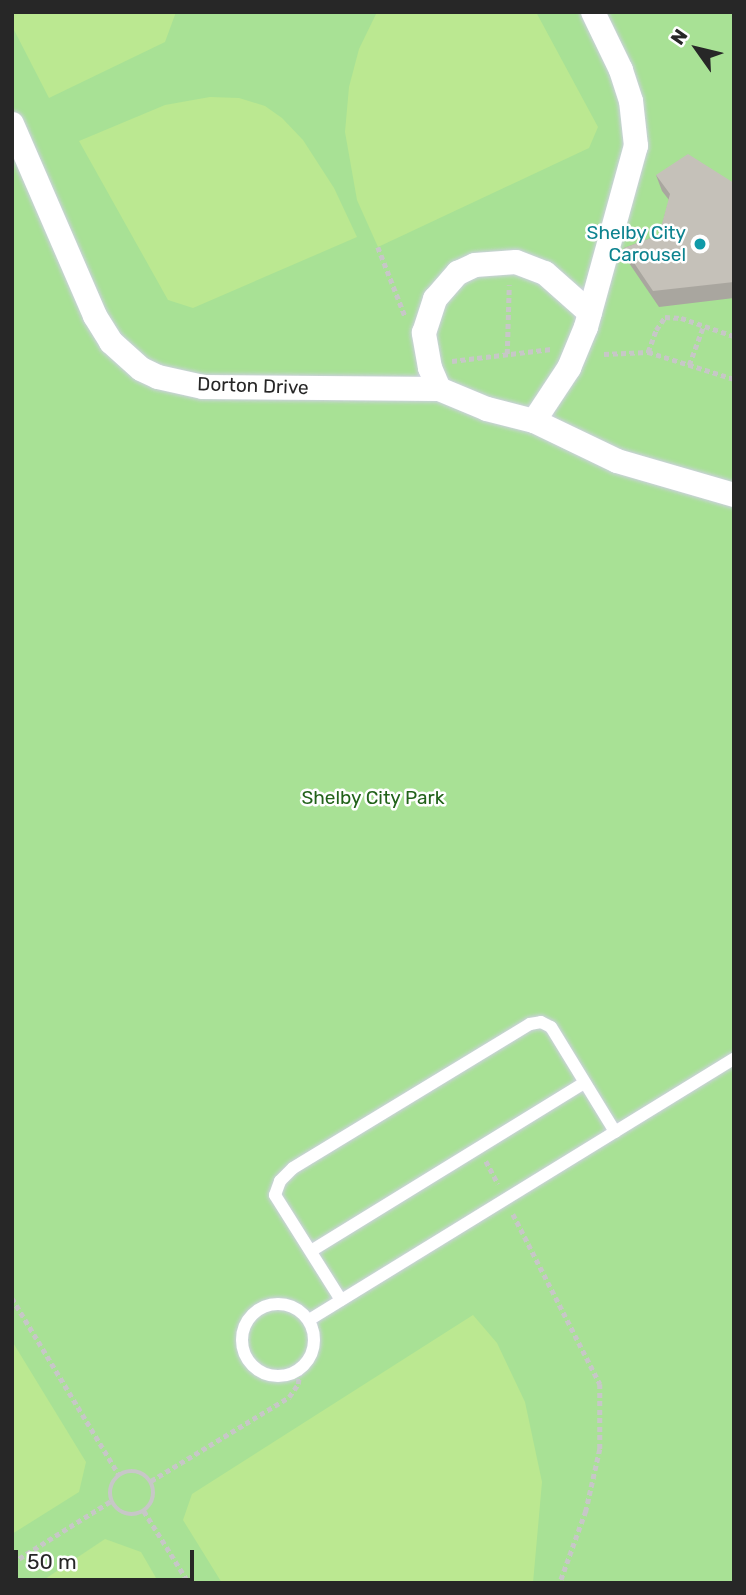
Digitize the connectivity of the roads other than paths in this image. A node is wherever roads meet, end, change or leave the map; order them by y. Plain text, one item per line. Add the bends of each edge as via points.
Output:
1 (593, 12) edge
2 (12, 124) edge
3 (590, 313) junction
4 (439, 389) junction
5 (534, 421) junction
6 (734, 495) edge
7 (734, 1059) edge
8 (584, 1083) junction
9 (615, 1132) junction
10 (311, 1251) junction
11 (341, 1300) junction
12 (309, 1320) junction

1 - 3 street via 631,101 636,146
2 - 4 street, Dorton Drive via 95,316 111,342 141,369 203,387
3 - 4 street via 545,273 509,262 475,265 458,273 428,314 424,333 435,356
3 - 5 street via 569,368
4 - 5 street, Dorton Drive via 487,409
5 - 6 street, Dorton Drive via 617,461
7 - 9 lane
8 - 9 lane
8 - 10 lane
8 - 10 lane via 551,1027 541,1022 530,1024 293,1168 280,1181 275,1195
9 - 11 lane
10 - 11 lane
11 - 12 lane
12 - 12 lane via 314,1344 300,1369 282,1376 258,1370 249,1362 242,1339 250,1318 269,1305 291,1306

